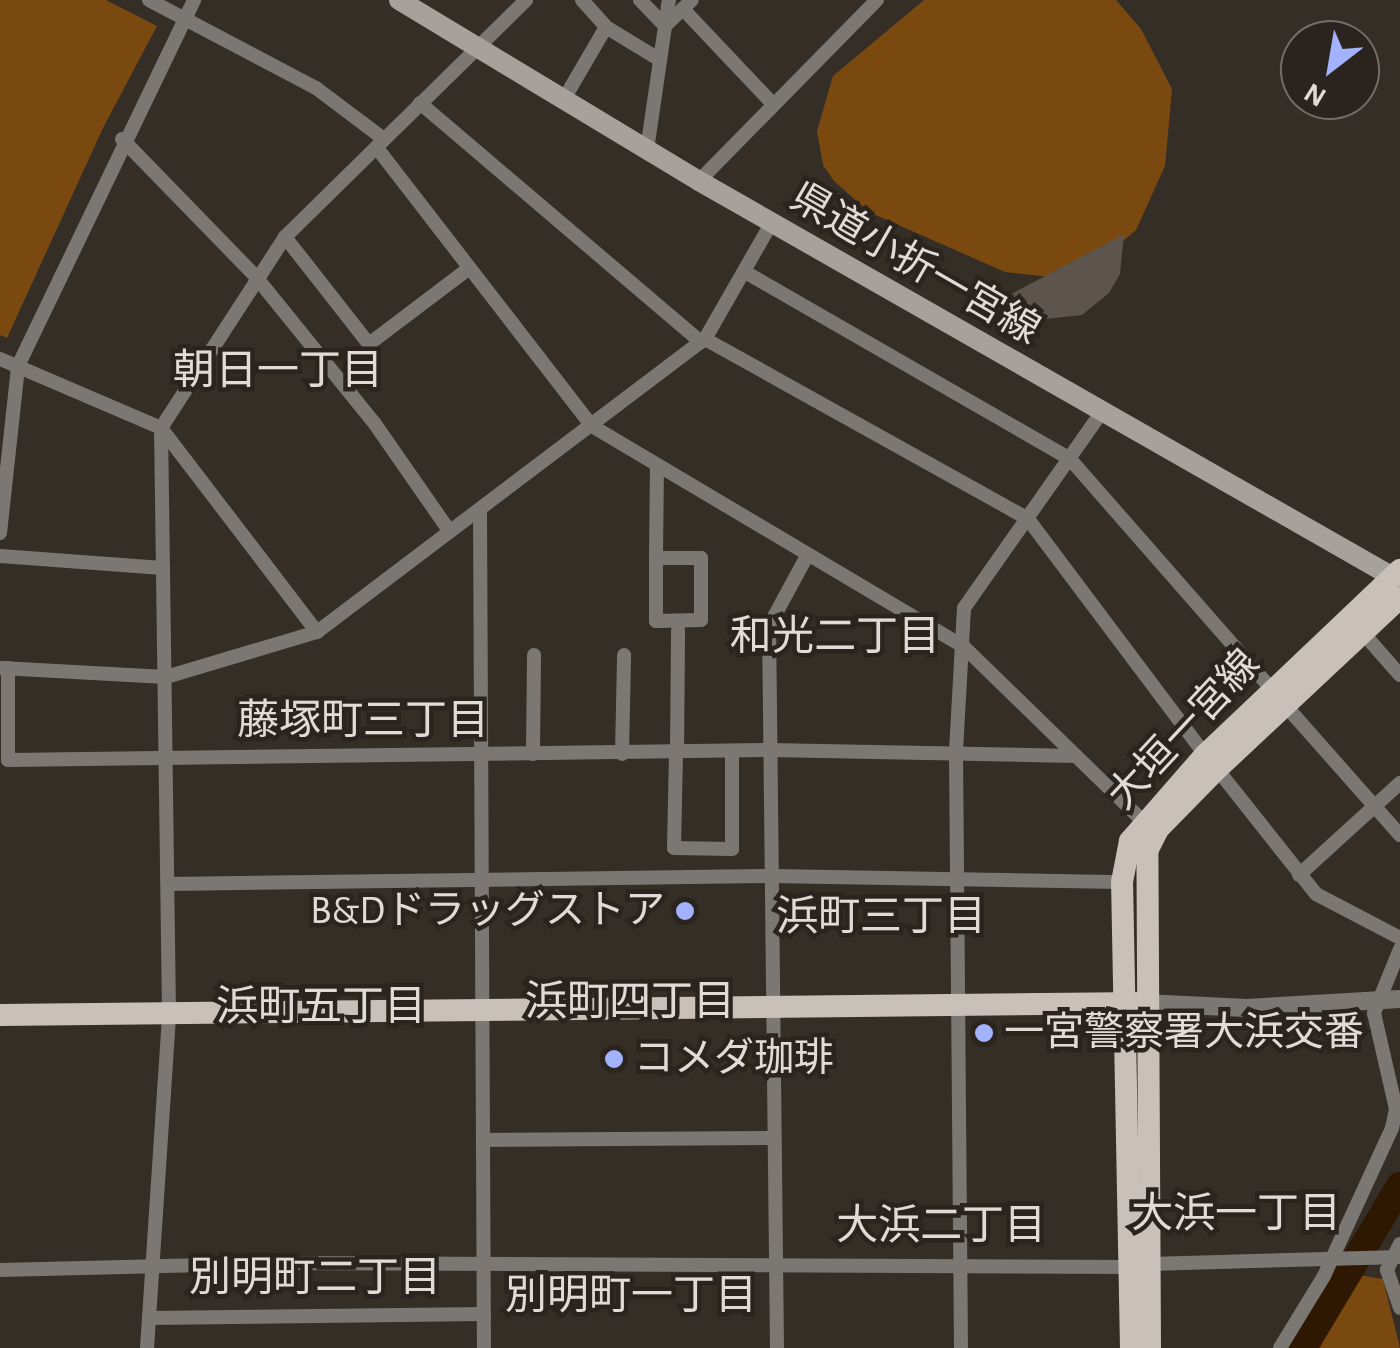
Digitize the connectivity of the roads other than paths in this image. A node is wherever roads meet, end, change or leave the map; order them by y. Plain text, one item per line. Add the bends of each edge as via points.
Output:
1 (149, 0) edge
2 (194, 0) edge
3 (400, 0) edge
4 (526, 0) edge
5 (582, 0) edge
6 (640, 0) edge
7 (670, 0) edge
8 (877, 0) edge
9 (688, 5) edge
10 (184, 19) junction
11 (666, 26) junction
12 (606, 27) junction
13 (478, 47) junction
14 (660, 60) junction
15 (564, 99) junction
16 (420, 103) junction
17 (772, 103) junction
18 (122, 138) junction
19 (380, 144) junction
20 (648, 150) junction
21 (699, 181) junction
22 (772, 222) junction
23 (285, 237) junction
24 (468, 269) junction
25 (745, 272) junction
26 (256, 278) junction
27 (703, 340) junction
28 (0, 360) edge
29 (18, 366) junction
30 (1102, 412) junction
31 (592, 426) junction
32 (161, 428) junction
33 (4, 458) edge
34 (1070, 458) junction
35 (656, 465) junction
36 (480, 510) junction
37 (1028, 519) junction
38 (450, 532) junction
39 (0, 533) edge
40 (0, 556) edge
41 (807, 556) junction
42 (656, 558) junction
43 (164, 568) junction
44 (1398, 581) edge
45 (678, 630) dead end
46 (317, 632) junction
47 (1363, 633) junction
48 (964, 646) junction
49 (534, 655) dead end
50 (624, 655) dead end
51 (4, 668) edge
52 (1400, 674) edge
53 (166, 677) junction
54 (1279, 698) junction
55 (769, 750) junction
56 (956, 751) junction
57 (732, 752) junction
58 (676, 753) junction
59 (481, 754) junction
60 (533, 754) junction
61 (622, 754) junction
62 (1076, 756) junction
63 (166, 758) junction
64 (1211, 762) junction
65 (1400, 783) edge
66 (1374, 807) junction
67 (1142, 820) junction
68 (1400, 834) edge
69 (1299, 875) junction
70 (771, 876) junction
71 (482, 879) junction
72 (956, 881) junction
73 (1122, 882) junction
74 (168, 884) junction
75 (1400, 938) edge
76 (1400, 950) edge
77 (1389, 1000) edge
78 (955, 1001) junction
79 (1135, 1002) junction
80 (772, 1006) junction
81 (481, 1010) junction
82 (169, 1013) junction
83 (0, 1015) edge
84 (774, 1138) junction
85 (484, 1140) junction
86 (1393, 1254) edge
87 (1329, 1256) junction
88 (486, 1263) junction
89 (1140, 1266) junction
90 (152, 1269) junction
91 (0, 1270) edge
92 (776, 1270) junction
93 (960, 1270) junction
94 (1400, 1308) edge
95 (484, 1314) junction
96 (149, 1318) junction
97 (147, 1348) edge
98 (484, 1348) edge
99 (777, 1348) edge
100 (961, 1348) edge
101 (1131, 1348) edge
102 (1150, 1348) edge
103 (1280, 1348) edge

1 - 10 street
2 - 10 street
3 - 13 main road, 県道小折一宮線
4 - 13 street
5 - 12 street
6 - 11 street
7 - 11 street
8 - 17 street
9 - 11 street
9 - 17 street
10 - 18 street
10 - 19 street via 316,88
11 - 14 street
12 - 14 street
12 - 15 street
13 - 15 main road, 県道小折一宮線
13 - 16 street
14 - 20 street
15 - 20 main road, 県道小折一宮線
16 - 19 street
16 - 27 street
17 - 21 street
18 - 26 street
18 - 29 street
19 - 23 street
19 - 24 street
20 - 21 main road, 県道小折一宮線
21 - 22 main road, 県道小折一宮線
22 - 25 street
22 - 30 main road, 県道小折一宮線
23 - 24 street via 369,344
23 - 26 street
24 - 31 street
25 - 27 street
25 - 34 street
26 - 32 street
26 - 38 street via 375,424
27 - 31 street
27 - 37 street
28 - 29 street
29 - 32 street
29 - 33 street
30 - 34 street
30 - 44 main road, 県道小折一宮線
31 - 35 street
31 - 36 street
32 - 43 street
32 - 46 street
33 - 39 street
34 - 37 street
34 - 54 street
35 - 41 street
35 - 42 street
36 - 38 street
36 - 59 street
37 - 48 street via 964,608
37 - 64 street
38 - 46 street
40 - 43 street
41 - 48 street
41 - 55 street via 769,626
42 - 42 street via 656,621 702,620 701,558
43 - 53 street
44 - 47 main road, 大垣一宮線
44 - 54 main road, 大垣一宮線
45 - 58 street
46 - 53 street
47 - 52 street
47 - 54 main road, 大垣一宮線
48 - 56 street
48 - 62 street
49 - 60 street
50 - 61 street
51 - 53 street
51 - 63 street via 8,760
53 - 63 street
54 - 64 main road, 大垣一宮線
54 - 66 street
55 - 56 street
55 - 57 street
55 - 70 street
56 - 62 street
56 - 72 street
57 - 58 street
57 - 58 street via 732,849 674,848
58 - 61 street
59 - 60 street
59 - 63 street
59 - 71 street
60 - 61 street
62 - 67 street
63 - 74 street
64 - 67 main road, 大垣一宮線
64 - 69 street
64 - 79 main road, 大垣一宮線 via 1147,851
65 - 66 street
66 - 68 street
66 - 69 street
67 - 73 main road, 大垣一宮線
69 - 75 street via 1316,894
70 - 71 street
70 - 72 street
70 - 80 street
71 - 74 street
71 - 81 street
72 - 73 street
72 - 78 street
73 - 79 main road, 大垣一宮線
74 - 82 street
76 - 77 street
77 - 79 street via 1247,1008
77 - 87 street via 1375,1026 1396,1109 1392,1128
78 - 79 main road
78 - 80 main road
78 - 93 street
79 - 89 main road, 大垣一宮線
80 - 81 main road
80 - 84 street
81 - 82 main road
81 - 85 street
82 - 83 main road
82 - 90 street
84 - 85 street
84 - 92 street
85 - 88 street
86 - 87 street
86 - 94 street via 1387,1270
87 - 89 street
87 - 103 street
88 - 90 street
88 - 92 street
88 - 95 street
89 - 93 street
89 - 101 main road, 大垣一宮線
89 - 102 main road, 大垣一宮線
90 - 91 street
90 - 96 street
92 - 93 street
92 - 99 street
93 - 100 street
95 - 96 street
95 - 98 street
96 - 97 street

